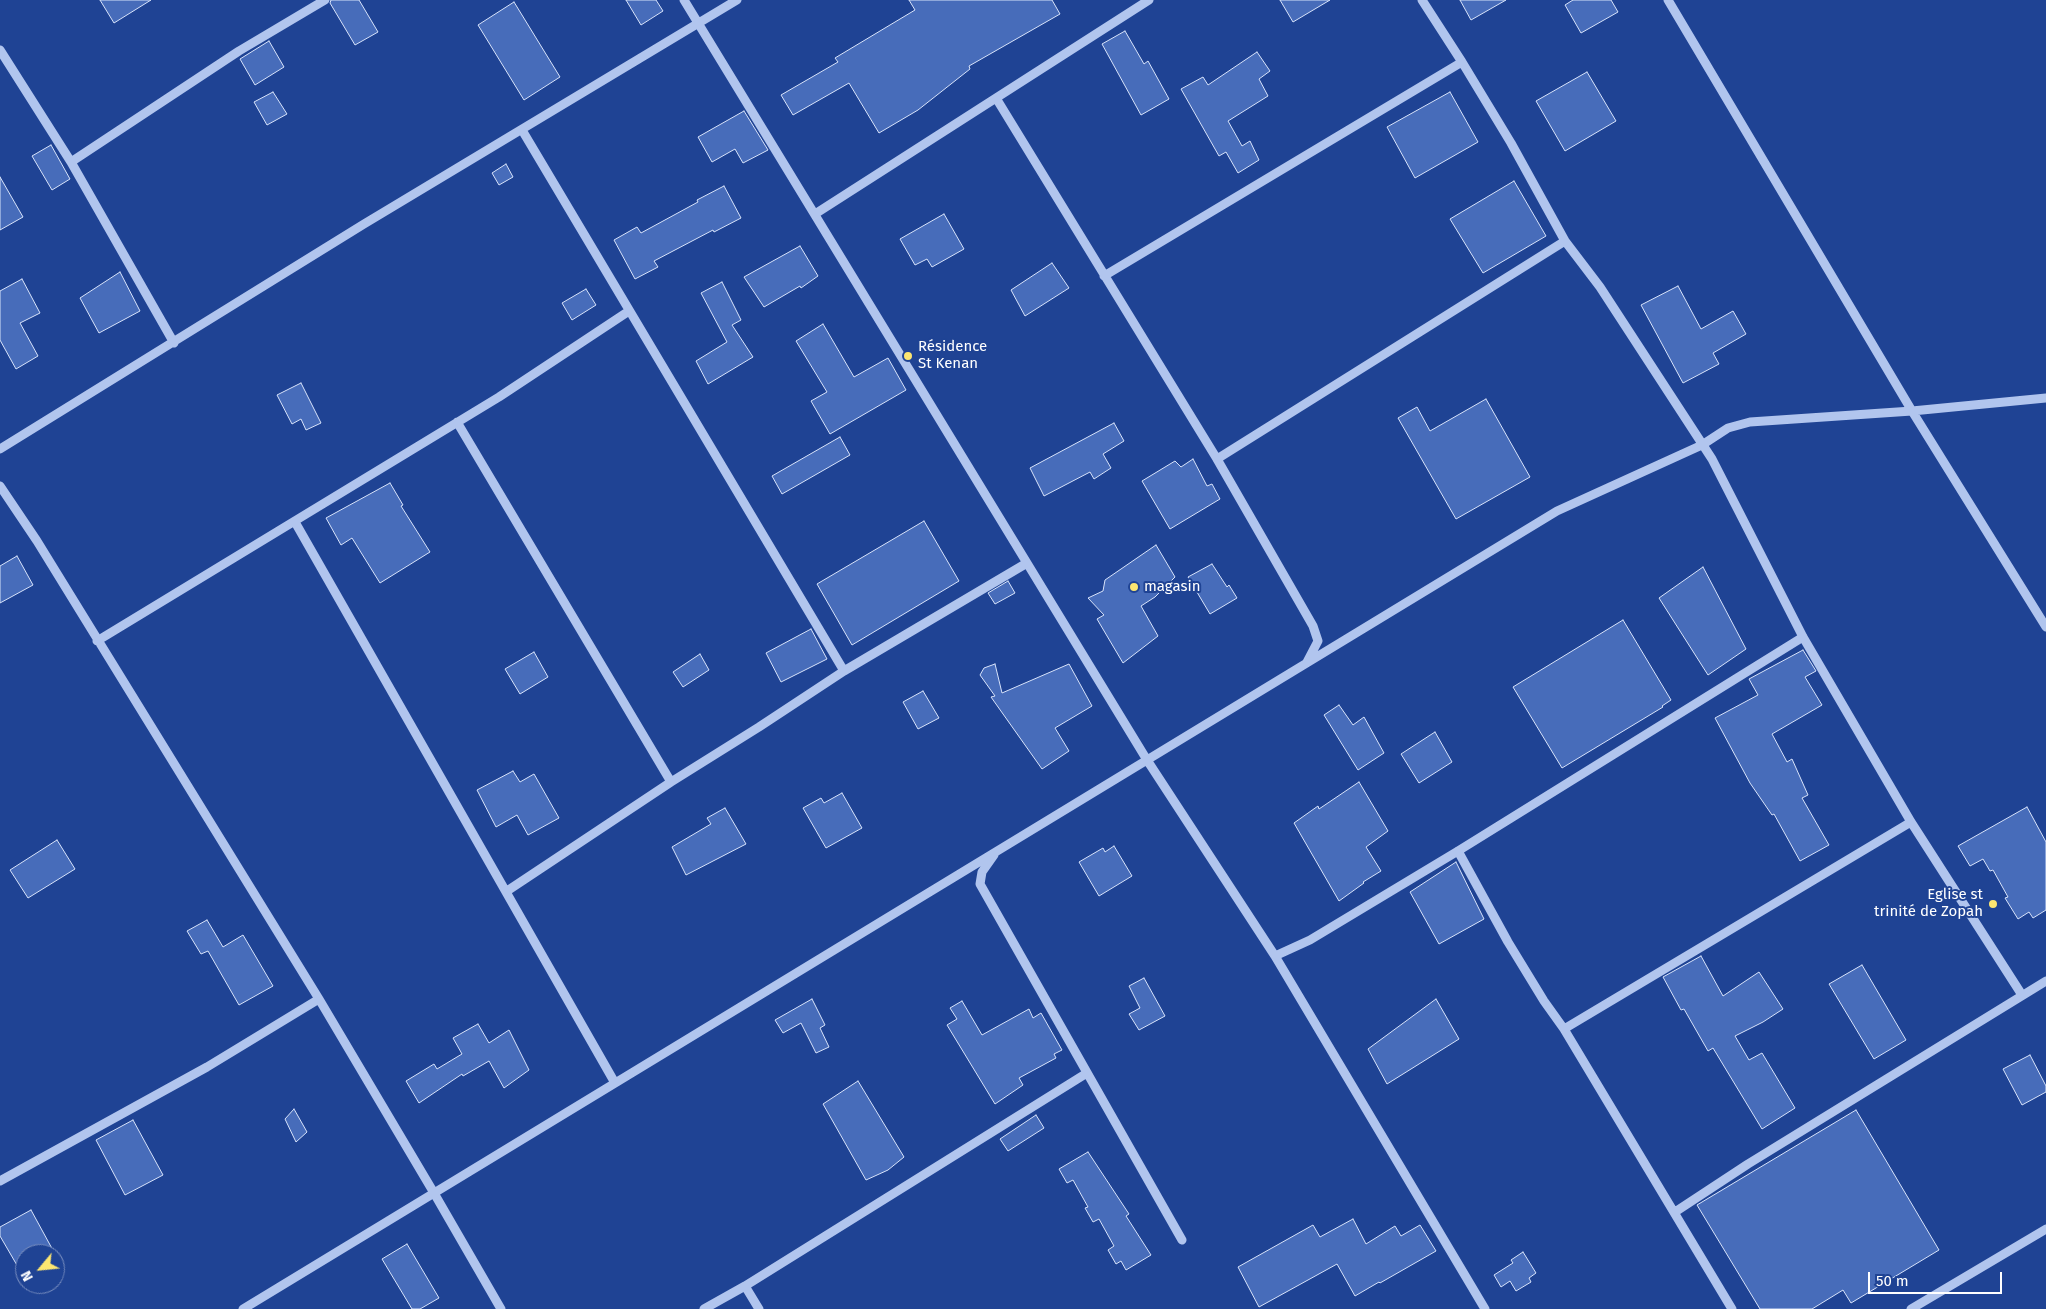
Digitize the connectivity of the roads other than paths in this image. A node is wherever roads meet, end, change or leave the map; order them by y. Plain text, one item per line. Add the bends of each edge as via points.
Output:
1 (325, 0) edge
2 (684, 0) edge
3 (738, 0) edge
4 (1149, 0) edge
5 (1422, 0) edge
6 (1668, 0) edge
7 (699, 24) junction
8 (0, 50) edge
9 (1462, 62) junction
10 (996, 98) junction
11 (522, 130) junction
12 (71, 162) junction
13 (815, 214) junction
14 (1565, 240) junction
15 (1104, 276) junction
16 (629, 311) junction
17 (174, 343) junction
18 (2046, 398) edge
19 (1912, 411) junction
20 (458, 422) junction
21 (1702, 445) junction
22 (0, 450) edge
23 (1218, 459) junction
24 (0, 486) edge
25 (295, 522) junction
26 (1027, 563) junction
27 (2046, 627) edge
28 (1803, 637) junction
29 (98, 641) junction
30 (1307, 662) junction
31 (844, 671) junction
32 (1147, 760) junction
33 (671, 782) junction
34 (1911, 822) junction
35 (997, 851) junction
36 (1458, 851) junction
37 (508, 891) junction
38 (1275, 956) junction
39 (2046, 981) edge
40 (2022, 995) junction
41 (319, 999) junction
42 (1564, 1029) junction
43 (1087, 1073) junction
44 (615, 1083) junction
45 (0, 1182) edge
46 (434, 1193) junction
47 (1675, 1212) junction
48 (2046, 1229) edge
49 (1182, 1240) dead end
50 (745, 1286) junction
51 (248, 1308) edge
52 (501, 1309) edge
53 (704, 1309) edge
54 (759, 1309) edge
55 (1485, 1309) edge
56 (1732, 1309) edge
57 (1911, 1309) edge

1 - 12 street
2 - 7 street
3 - 7 street
4 - 10 street
5 - 9 street
6 - 19 street
7 - 11 street
7 - 13 street
8 - 12 street
9 - 14 street
9 - 15 street
10 - 13 street
10 - 15 street
11 - 16 street
11 - 17 street
12 - 17 street
13 - 26 street
14 - 21 street via 1600,287
14 - 23 street
15 - 23 street
16 - 20 street
16 - 31 street
17 - 22 street
18 - 19 street
19 - 21 street via 1750,422 1728,428
19 - 27 street
20 - 25 street
20 - 33 street
21 - 28 street
21 - 30 street via 1557,511
23 - 30 street via 1314,626 1318,641
24 - 29 street
25 - 29 street
25 - 37 street
26 - 31 street
26 - 32 street
28 - 34 street
28 - 36 street
29 - 41 street
30 - 32 street
31 - 33 street
32 - 35 street
32 - 38 street
33 - 37 street
34 - 40 street
34 - 42 street
35 - 43 street via 982,872 980,884
35 - 44 street
36 - 38 street via 1310,940
36 - 42 street via 1508,942
37 - 44 street
38 - 55 street
39 - 40 street
40 - 47 street
41 - 45 street via 208,1067
41 - 46 street
42 - 47 street
43 - 49 street
43 - 50 street
44 - 46 street
46 - 51 street
46 - 52 street
47 - 56 street
48 - 57 street
50 - 53 street
50 - 54 street

